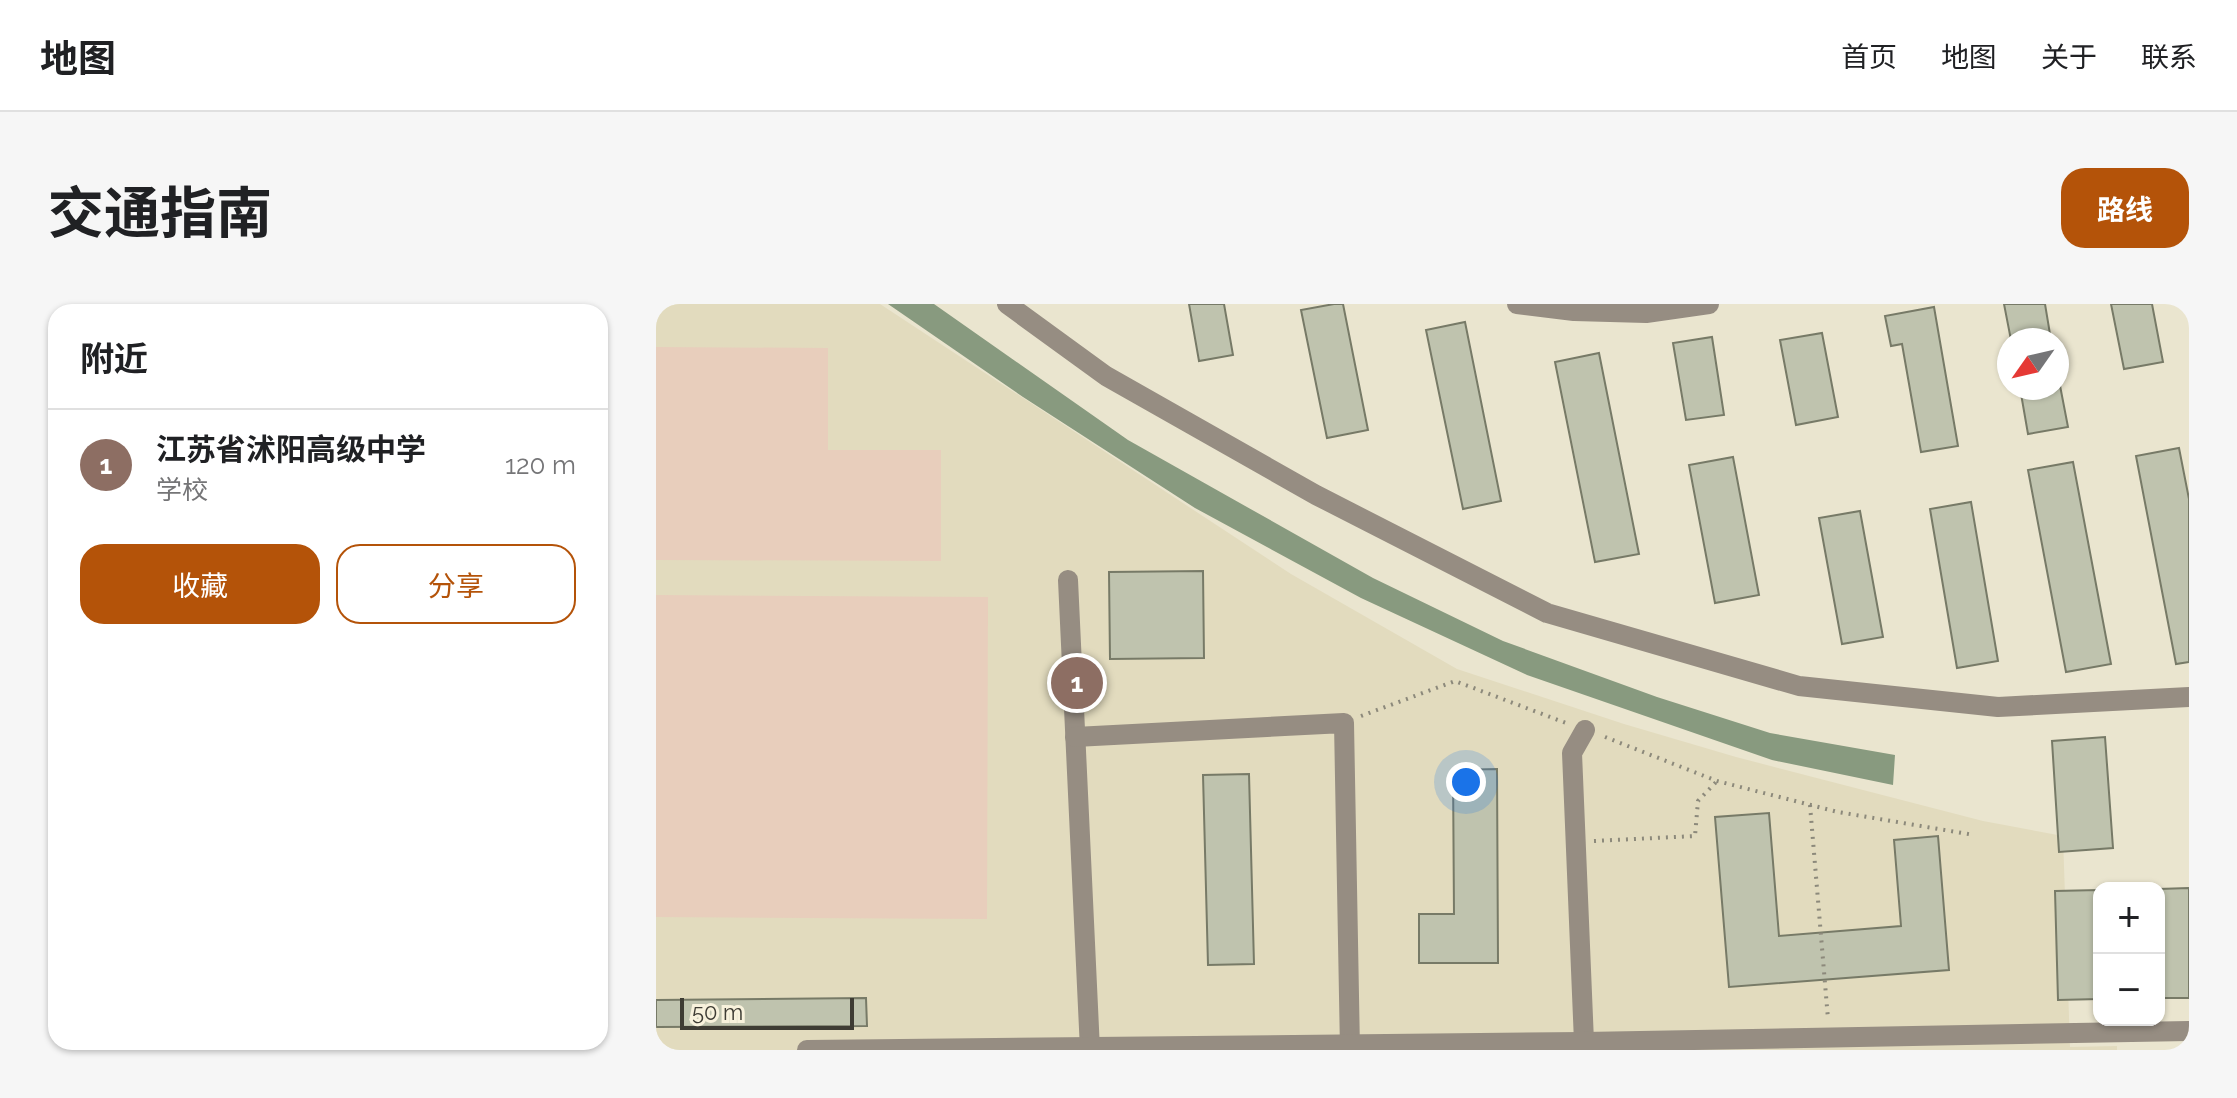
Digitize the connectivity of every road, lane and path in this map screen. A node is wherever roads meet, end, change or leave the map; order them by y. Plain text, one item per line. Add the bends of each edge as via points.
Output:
1 (1007, 304) edge
2 (1517, 304) edge
3 (1699, 305) edge
4 (1068, 580) dead end
5 (2189, 697) edge
6 (1344, 723) junction
7 (1585, 730) junction
8 (1075, 737) junction
9 (1717, 781) junction
10 (1810, 805) junction
11 (1974, 835) dead end
12 (1576, 842) junction
13 (2189, 1031) edge
14 (1829, 1037) junction
15 (1588, 1046) edge
16 (1350, 1047) edge
17 (1090, 1048) edge
18 (807, 1050) edge

1 - 5 street via 1106,376 1316,495 1547,613 1799,686 1998,707
2 - 3 street via 1646,313
4 - 8 street
6 - 7 path via 1455,681
6 - 8 street
6 - 16 street
7 - 9 path
7 - 12 street via 1572,753
8 - 17 street
9 - 10 path
9 - 12 path via 1698,801 1695,836
10 - 11 path
10 - 14 path
12 - 15 street
13 - 14 street
14 - 15 street
15 - 16 street
16 - 17 street
17 - 18 street

